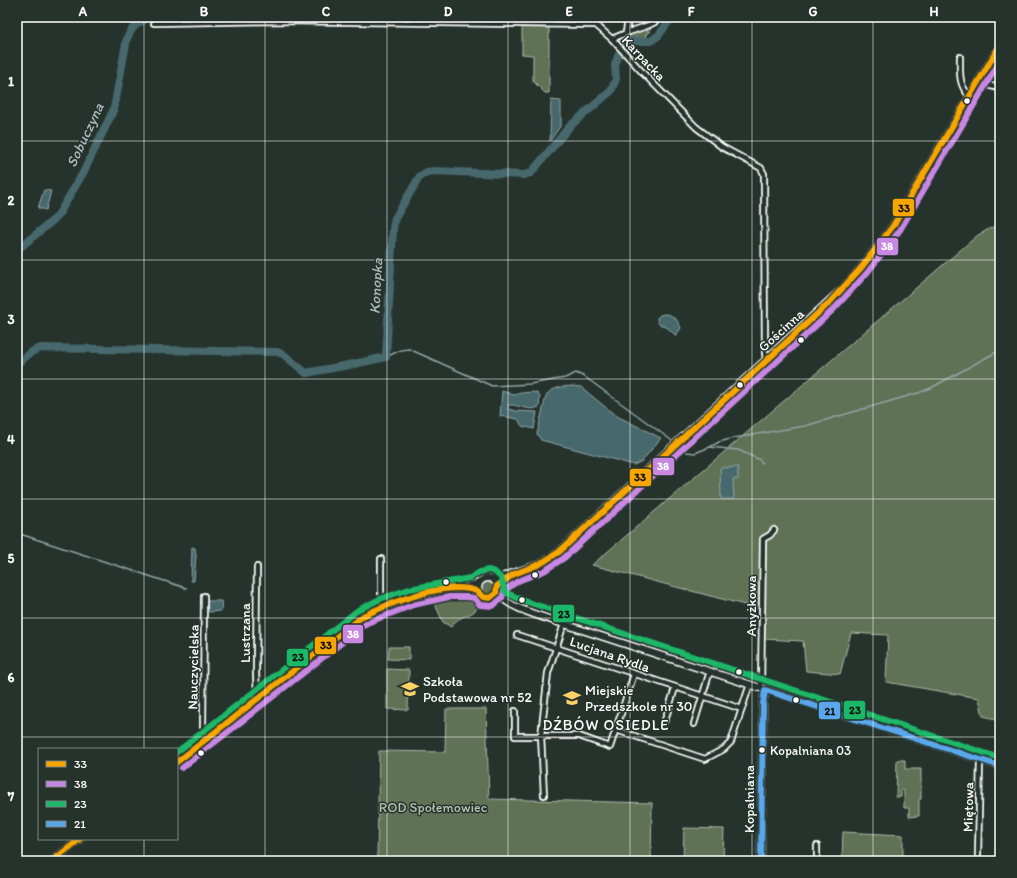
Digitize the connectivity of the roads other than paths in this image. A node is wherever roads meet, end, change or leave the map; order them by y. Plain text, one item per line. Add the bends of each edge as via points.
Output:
1 (588, 17) edge
2 (628, 17) edge
3 (657, 17) edge
4 (154, 23) dead end
5 (588, 24) junction
6 (626, 33) junction
7 (612, 39) junction
8 (1000, 45) edge
9 (960, 57) dead end
10 (979, 80) junction
11 (1000, 88) edge
12 (970, 96) junction
13 (766, 360) junction
14 (774, 530) dead end
15 (381, 559) dead end
16 (257, 567) dead end
17 (514, 574) junction
18 (493, 580) junction
19 (479, 583) junction
20 (461, 588) junction
21 (497, 588) junction
22 (478, 591) junction
23 (204, 596) dead end
24 (492, 597) junction
25 (384, 606) junction
26 (514, 606) junction
27 (564, 624) junction
28 (517, 635) dead end
29 (556, 648) junction
30 (710, 671) junction
31 (634, 674) junction
32 (750, 684) junction
33 (675, 688) junction
34 (763, 689) junction
35 (702, 697) junction
36 (257, 699) junction
37 (742, 709) junction
38 (515, 711) dead end
39 (665, 720) dead end
40 (694, 724) dead end
41 (616, 730) junction
42 (541, 736) junction
43 (206, 738) junction
44 (980, 760) junction
45 (178, 761) edge
46 (1000, 766) edge
47 (544, 795) dead end
48 (79, 840) edge
49 (817, 846) dead end
50 (978, 856) dead end
51 (52, 861) edge
52 (761, 861) edge
53 (816, 861) edge

1 - 5 street
2 - 6 street
3 - 6 street via 649,26
4 - 5 street, Karpacka via 278,21
5 - 7 street, Karpacka via 600,27
6 - 7 street
7 - 13 street, Karpacka via 696,127 722,147 761,168 764,174
8 - 10 main road, Gościnna
9 - 12 street via 962,86
10 - 11 street via 986,85
10 - 12 main road, Gościnna
12 - 13 main road, Gościnna via 878,247 842,289
13 - 17 main road, Gościnna via 559,552 540,564
14 - 34 street, Anyżkowa via 763,539
15 - 25 street via 381,598
16 - 36 street, Lustrzana
17 - 18 main road, Gościnna
17 - 21 main road, Gościnna
18 - 19 main road via 485,579
18 - 21 main road
19 - 20 main road
19 - 22 main road
20 - 22 main road
20 - 25 main road via 417,595
21 - 24 main road
21 - 26 main road via 500,597
22 - 24 main road via 483,597
23 - 43 street, Nauczycielska via 203,729
24 - 26 main road
25 - 36 main road via 363,616
26 - 27 main road
27 - 29 street
27 - 30 main road
28 - 29 street, Lucjana Rydla
29 - 31 street, Lucjana Rydla
29 - 42 street via 548,673
30 - 32 main road
30 - 35 street
31 - 33 street, Lucjana Rydla
31 - 41 street
32 - 34 main road
32 - 37 street
33 - 35 street, Lucjana Rydla
33 - 39 street
34 - 44 main road
34 - 52 main road, Kopalniana
35 - 37 street, Lucjana Rydla
35 - 40 street
36 - 43 main road
37 - 41 street via 731,742 706,759
38 - 42 street via 514,736
41 - 42 street via 610,747 579,736
42 - 47 street
43 - 45 main road
44 - 46 main road
44 - 50 street, Miętowa
48 - 51 main road
49 - 53 street
52 - 53 street

